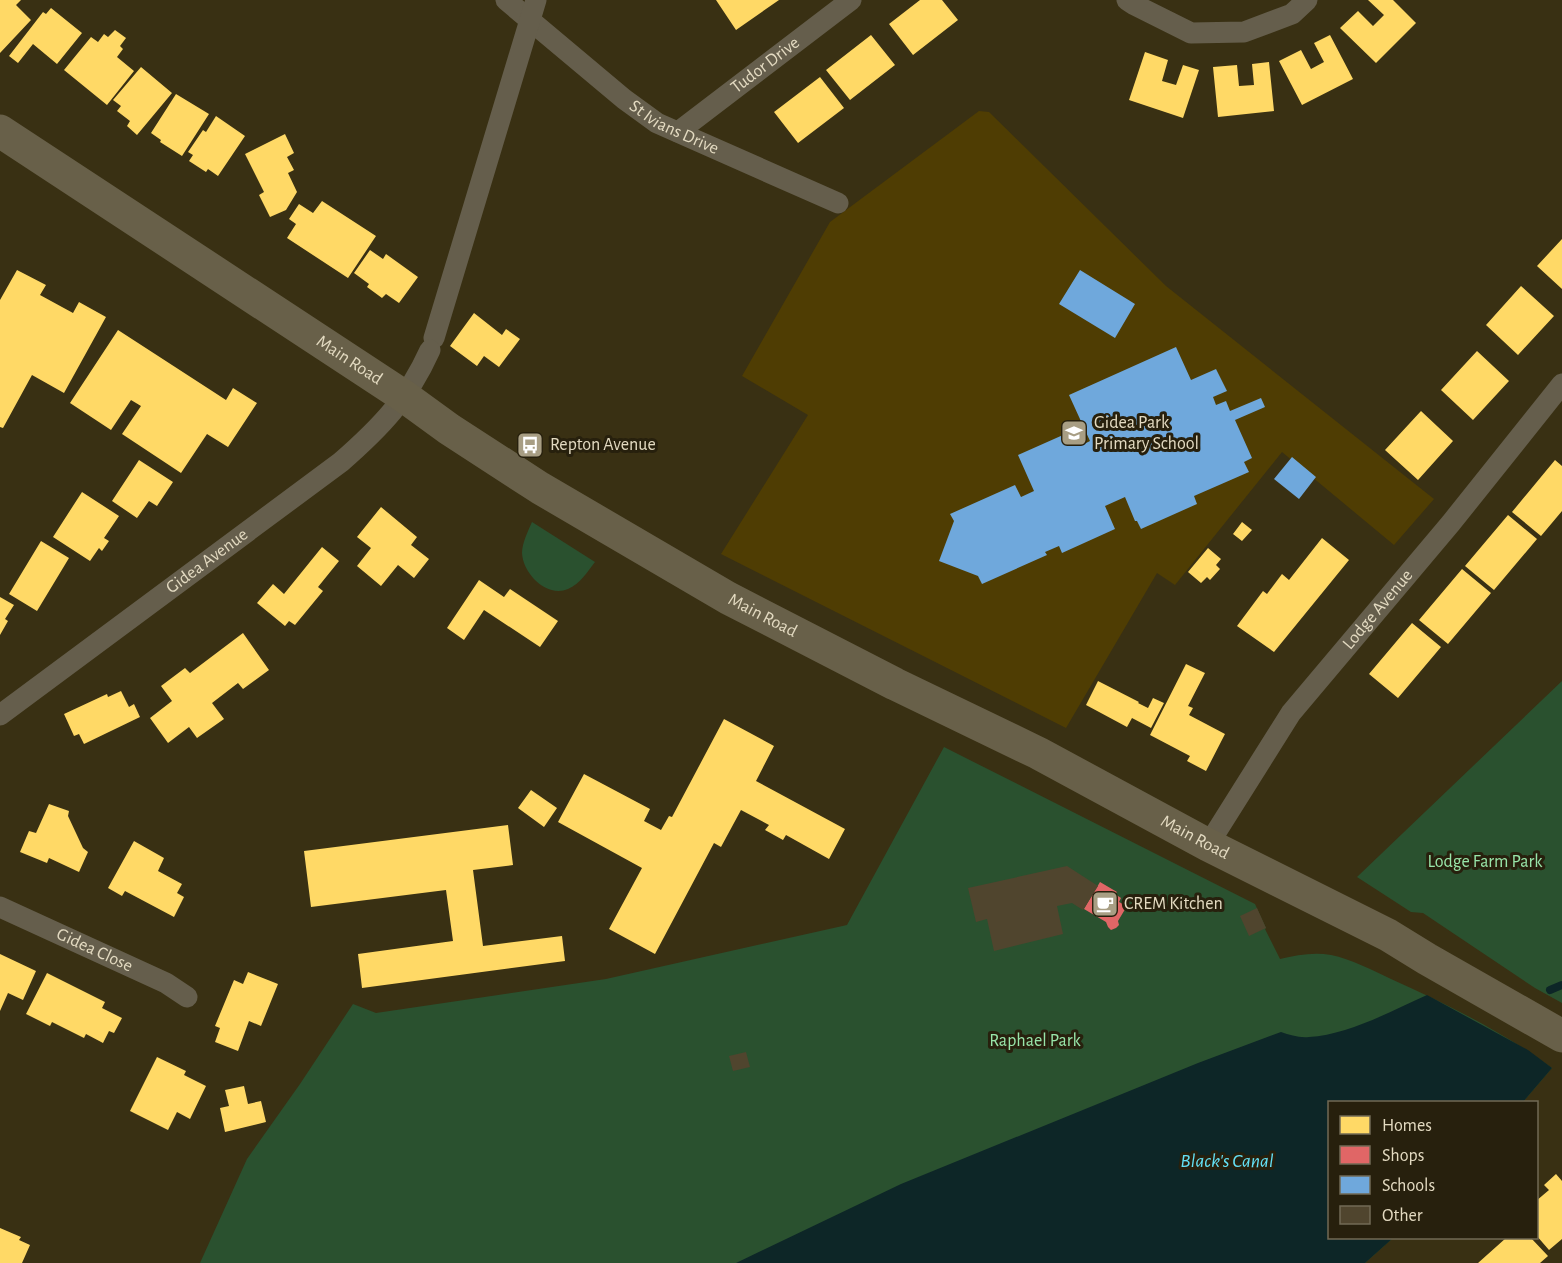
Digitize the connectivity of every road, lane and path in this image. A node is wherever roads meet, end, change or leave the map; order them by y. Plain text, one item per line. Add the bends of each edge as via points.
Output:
1 (506, 0) edge
2 (851, 0) edge
3 (1127, 0) edge
4 (1307, 0) edge
5 (533, 10) edge
6 (0, 132) edge
7 (678, 132) junction
8 (838, 203) dead end
9 (1562, 384) edge
10 (405, 397) junction
11 (0, 714) edge
12 (1208, 844) junction
13 (0, 907) edge
14 (187, 997) dead end
15 (1562, 1036) edge

1 - 5 street, St Ivians Drive
2 - 7 street, Tudor Drive
3 - 4 street via 1191,33 1244,32 1292,14
5 - 7 street, St Ivians Drive via 624,99 657,123
5 - 10 street via 432,344
6 - 10 main road, Main Road
7 - 8 street, St Ivians Drive
9 - 12 street, Lodge Avenue via 1291,713
10 - 11 street, Gidea Avenue via 372,435 341,462
10 - 12 main road, Main Road via 540,488 728,598 1038,753
12 - 15 main road, Main Road via 1388,935
13 - 14 street, Gidea Close via 166,983

